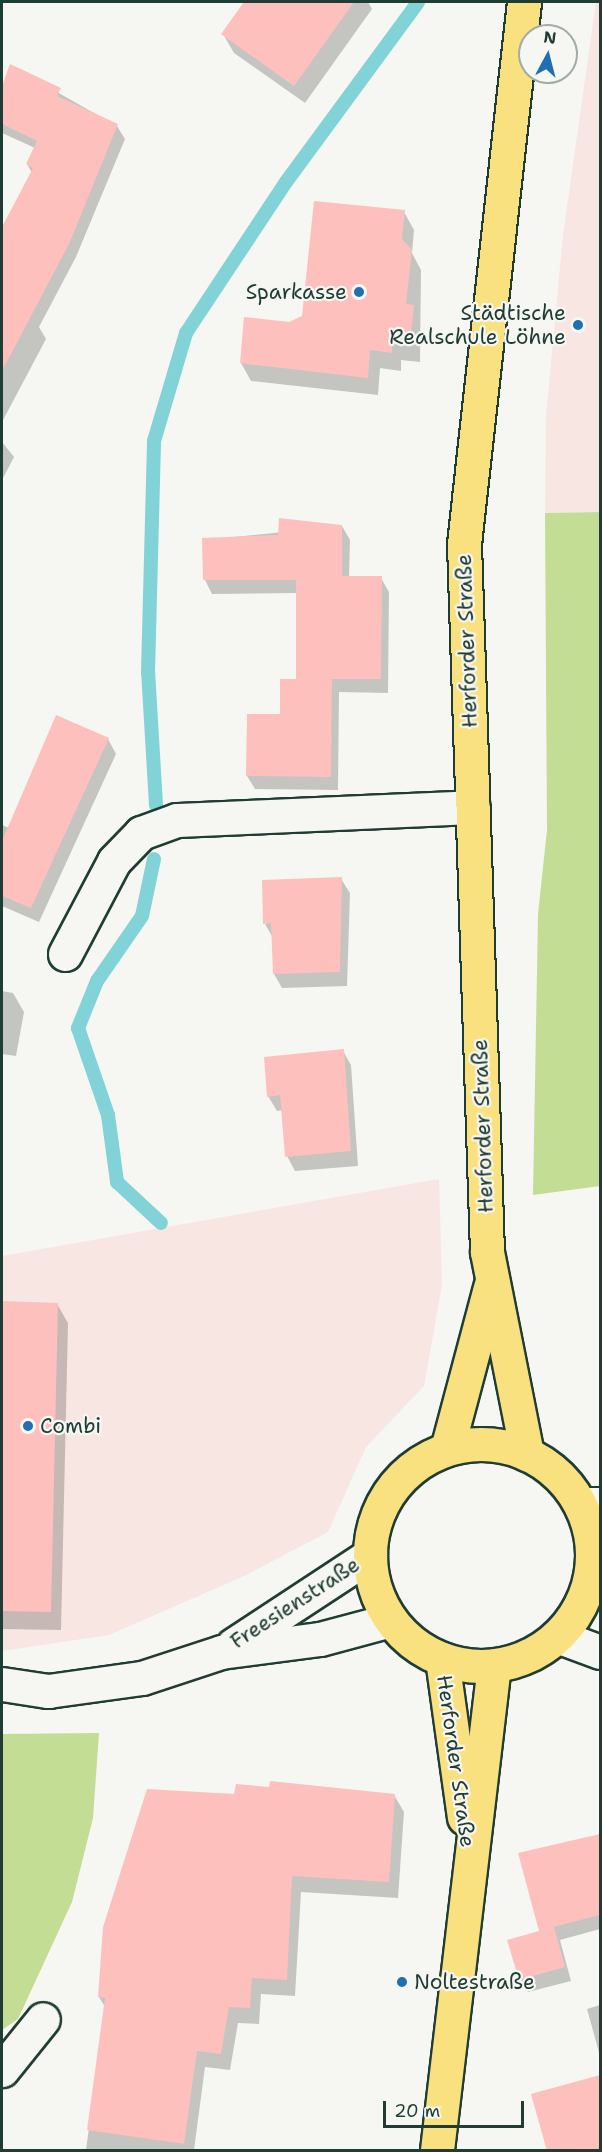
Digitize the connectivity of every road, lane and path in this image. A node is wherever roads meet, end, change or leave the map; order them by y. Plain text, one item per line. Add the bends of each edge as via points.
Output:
1 (524, 2) edge
2 (472, 807) junction
3 (65, 954) dead end
4 (491, 1283) junction
5 (447, 1449) junction
6 (527, 1454) junction
7 (590, 1504) edge
8 (369, 1555) junction
9 (595, 1577) edge
10 (391, 1620) junction
11 (557, 1636) junction
12 (221, 1652) junction
13 (600, 1652) edge
14 (442, 1659) junction
15 (494, 1665) junction
16 (2, 1684) edge
17 (470, 1863) junction
18 (43, 2019) dead end
19 (2, 2070) edge
20 (437, 2151) edge

1 - 2 main road, Herforder Straße via 464,544
2 - 3 street via 177,820 150,830 114,861
2 - 4 main road, Herforder Straße
4 - 5 main road, Herforder Straße
4 - 6 main road, Herforder Straße
5 - 6 main road via 473,1444
5 - 8 main road via 422,1461 394,1486 373,1528
6 - 7 main road
7 - 9 main road
8 - 10 main road via 372,1578
8 - 12 street, Freesienstraße via 320,1592
9 - 11 main road via 578,1610
10 - 12 street, Freesienstraße via 320,1639
10 - 14 main road
11 - 13 street
11 - 15 main road via 528,1655
12 - 16 street, Freesienstraße via 142,1678 48,1691
14 - 15 main road
14 - 17 main road, Herforder Straße
15 - 17 main road, Herforder Straße
17 - 20 main road, Herforder Straße
18 - 19 street

